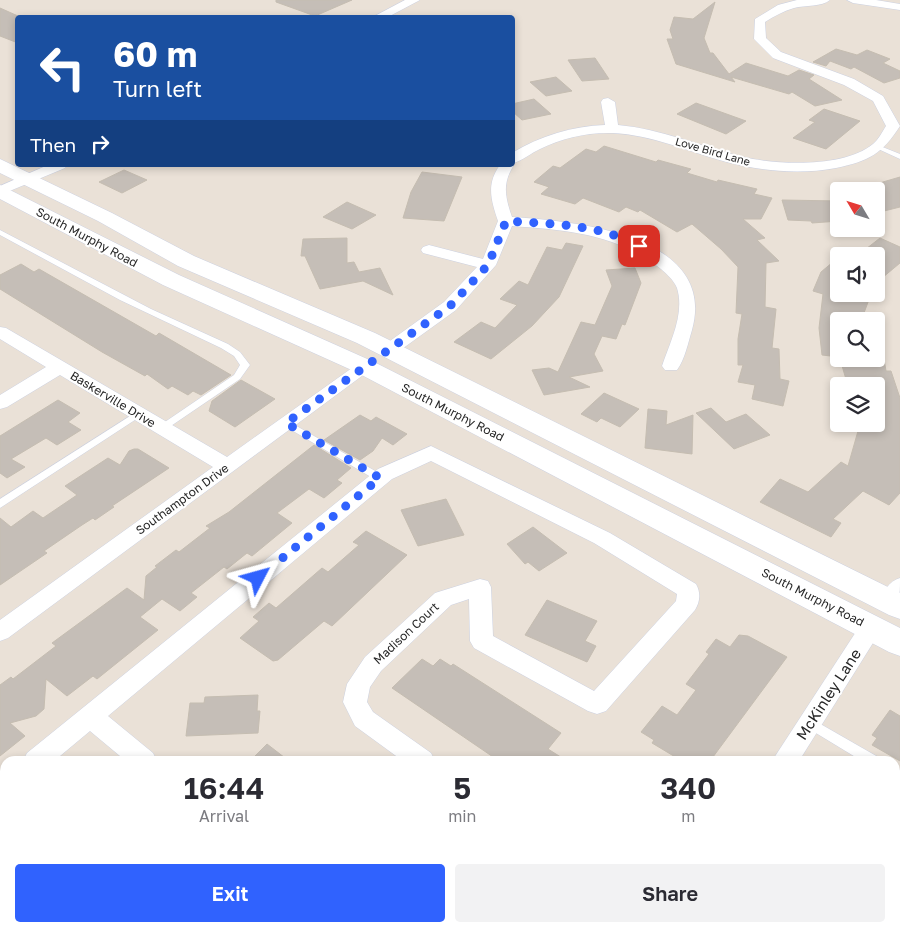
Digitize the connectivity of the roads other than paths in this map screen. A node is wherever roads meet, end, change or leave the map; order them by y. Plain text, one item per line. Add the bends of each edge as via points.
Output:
1 (414, 0) edge
2 (824, 0) edge
3 (853, 0) edge
4 (900, 7) edge
5 (382, 15) edge
6 (608, 102) dead end
7 (612, 129) junction
8 (878, 147) junction
9 (515, 157) edge
10 (900, 157) edge
11 (0, 165) edge
12 (56, 167) edge
13 (505, 167) edge
14 (29, 180) junction
15 (0, 191) edge
16 (506, 221) junction
17 (0, 232) edge
18 (429, 250) dead end
19 (488, 265) junction
20 (0, 332) edge
21 (377, 358) junction
22 (671, 366) dead end
23 (60, 367) junction
24 (0, 403) edge
25 (138, 414) junction
26 (286, 423) junction
27 (162, 428) junction
28 (226, 466) junction
29 (380, 478) junction
30 (0, 504) edge
31 (896, 598) edge
32 (870, 627) junction
33 (0, 632) edge
34 (900, 643) edge
35 (90, 716) junction
36 (810, 723) junction
37 (42, 756) edge
38 (138, 756) edge
39 (415, 756) edge
40 (788, 756) edge
41 (865, 756) edge

1 - 5 street
2 - 8 street, Love Bird Lane via 777,8 759,21 760,38 777,55 849,82 878,99 893,126
3 - 4 street
6 - 7 street
7 - 8 street, Love Bird Lane via 669,138 745,162 773,166 829,165 853,159
7 - 9 street, Love Bird Lane via 576,132 531,146
8 - 10 lane
11 - 14 main road, South Murphy Road
12 - 14 street
13 - 16 street via 500,173 496,190
14 - 15 street
14 - 21 main road, South Murphy Road
15 - 21 main road, South Murphy Road via 170,280
16 - 19 street
16 - 22 street via 598,231 626,239 674,272 685,287 688,310
17 - 27 lane via 140,308 243,359 245,365 237,377
18 - 19 street
19 - 21 street via 450,306
20 - 23 street, Baskerville Drive
21 - 26 street, Southampton Drive
21 - 31 main road, South Murphy Road
21 - 32 main road, South Murphy Road
23 - 24 street
23 - 25 street, Baskerville Drive
25 - 27 street, Baskerville Drive
25 - 30 lane
26 - 28 street, Southampton Drive
26 - 29 lane
27 - 28 street, Baskerville Drive
28 - 33 street, Southampton Drive
29 - 35 street
29 - 39 street, Madison Court via 431,453 602,538 688,590 687,604 597,704 482,641 480,586 443,599 373,664 358,684 355,702 364,719
31 - 32 main road
32 - 34 main road, South Murphy Road
32 - 36 street, McKinley Lane
35 - 37 street
35 - 38 street
36 - 40 street, McKinley Lane
36 - 41 lane

